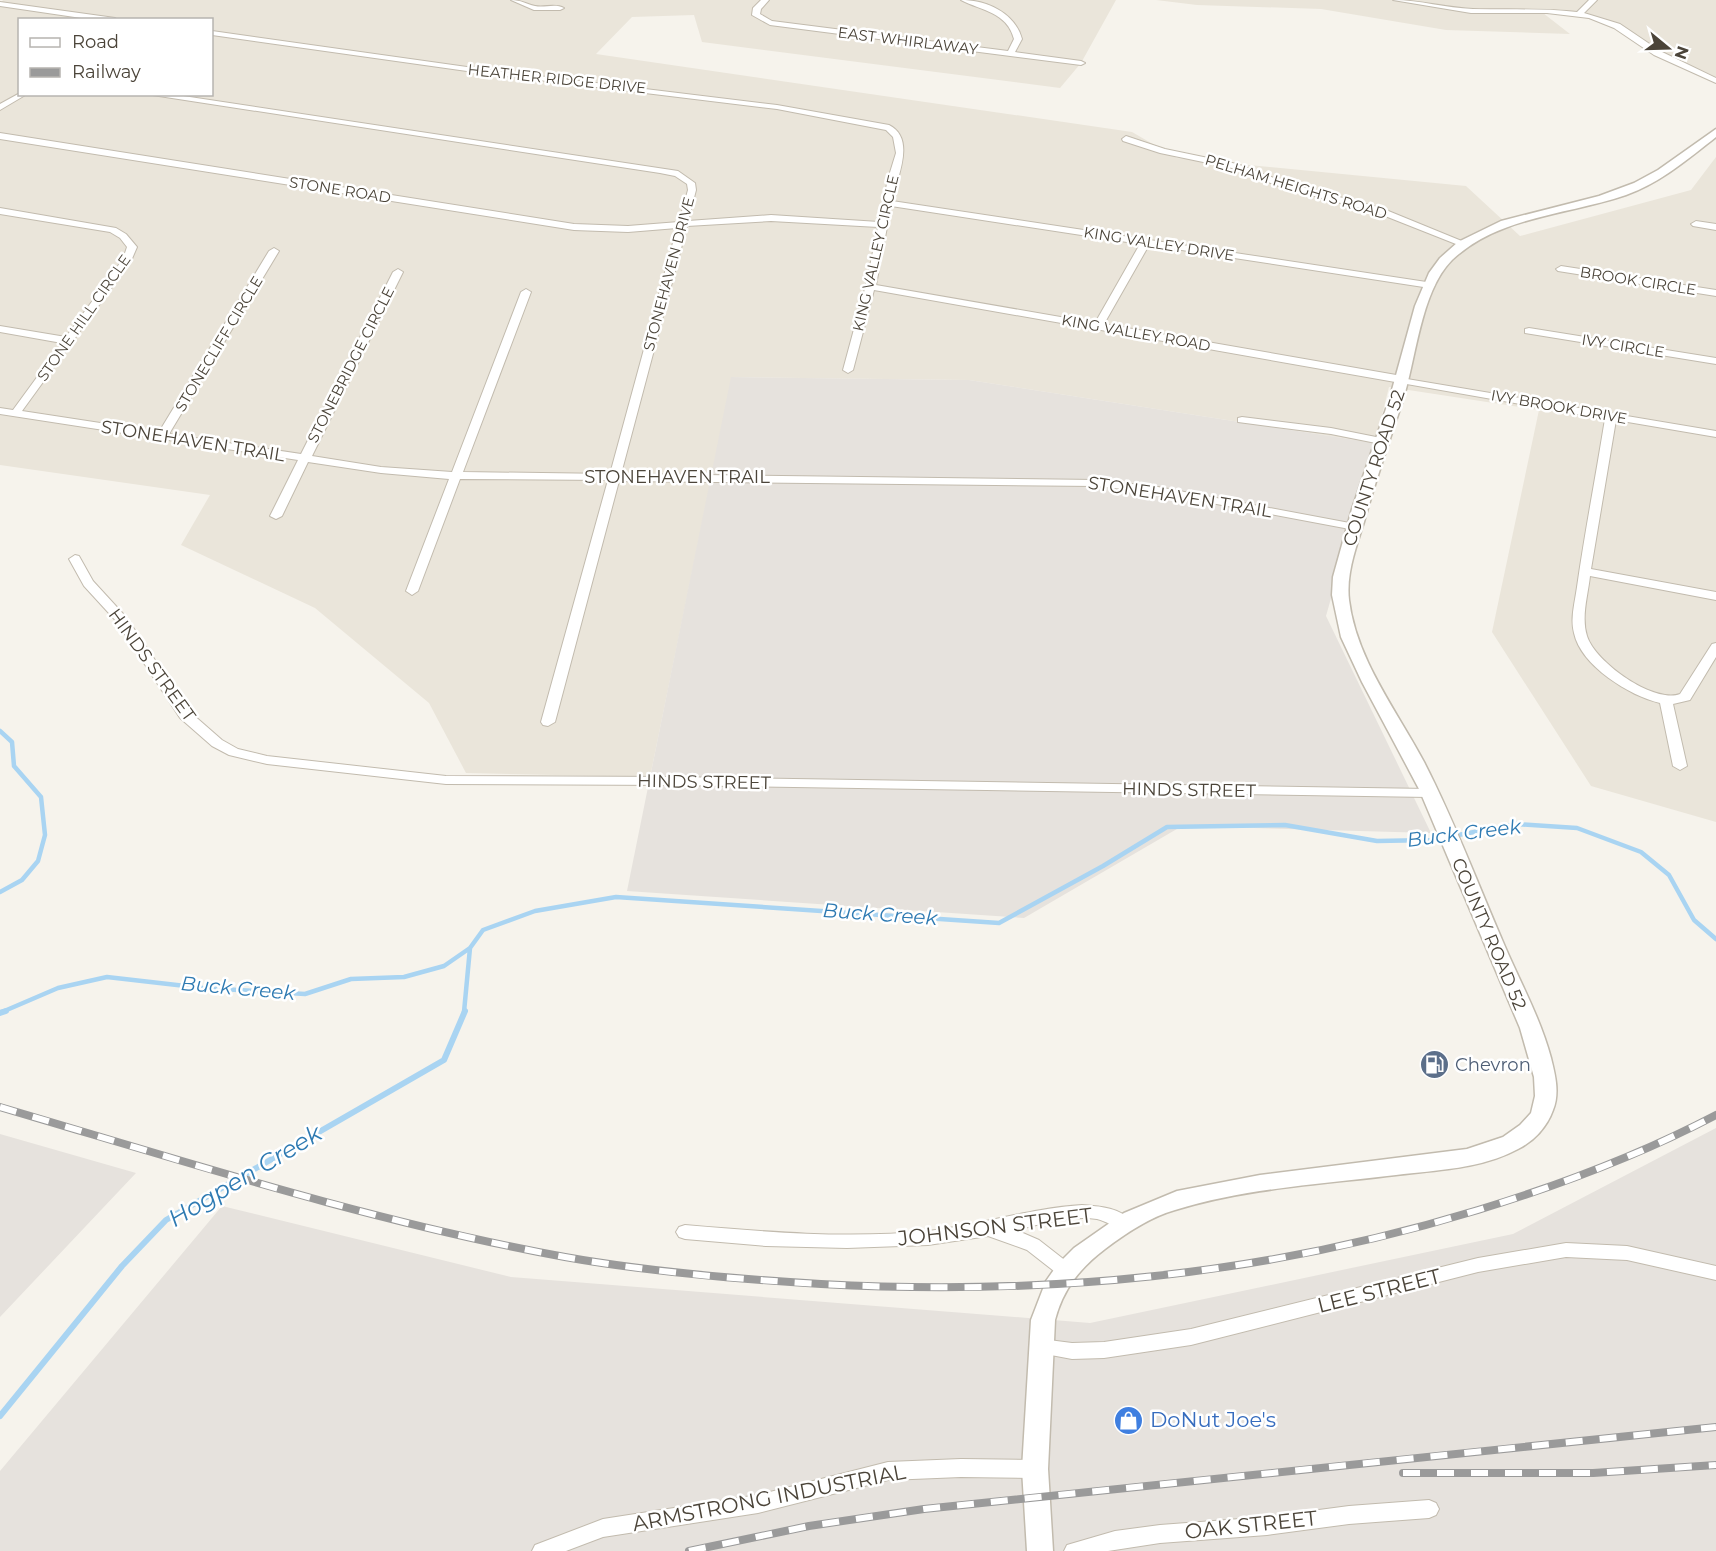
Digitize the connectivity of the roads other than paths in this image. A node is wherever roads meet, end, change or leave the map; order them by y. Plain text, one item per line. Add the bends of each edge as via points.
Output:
1 (57, 0) edge
2 (515, 0) edge
3 (765, 0) edge
4 (965, 0) edge
5 (1396, 0) edge
6 (1593, 0) edge
7 (0, 4) edge
8 (560, 8) dead end
9 (41, 9) junction
10 (1579, 14) junction
11 (102, 18) edge
12 (213, 33) edge
13 (1010, 54) junction
14 (1082, 63) dead end
15 (1716, 81) edge
16 (20, 96) edge
17 (163, 96) edge
18 (0, 108) edge
19 (1716, 132) edge
20 (0, 136) edge
21 (897, 136) joint
22 (1126, 139) dead end
23 (888, 203) junction
24 (0, 211) edge
25 (1696, 224) dead end
26 (681, 225) junction
27 (883, 225) junction
28 (1716, 227) edge
29 (1146, 242) junction
30 (1464, 244) junction
31 (274, 251) dead end
32 (1561, 269) dead end
33 (398, 272) dead end
34 (1430, 285) junction
35 (871, 287) junction
36 (526, 292) dead end
37 (1716, 293) edge
38 (1098, 326) junction
39 (0, 329) edge
40 (1529, 331) dead end
41 (69, 341) junction
42 (1716, 361) edge
43 (848, 370) dead end
44 (1402, 380) junction
45 (0, 411) edge
46 (15, 414) junction
47 (1611, 416) junction
48 (1242, 420) dead end
49 (1716, 434) edge
50 (162, 436) junction
51 (1381, 441) junction
52 (304, 458) junction
53 (457, 475) junction
54 (614, 477) junction
55 (276, 516) dead end
56 (1355, 527) junction
57 (75, 559) dead end
58 (1585, 571) junction
59 (412, 591) dead end
60 (1716, 596) edge
61 (1716, 647) edge
62 (1666, 700) junction
63 (548, 722) dead end
64 (1680, 766) dead end
65 (1429, 793) junction
66 (1123, 1223) junction
67 (981, 1231) junction
68 (685, 1232) dead end
69 (1065, 1270) junction
70 (1716, 1273) edge
71 (1041, 1347) junction
72 (1035, 1469) junction
73 (1429, 1509) dead end
74 (542, 1551) edge
75 (1040, 1551) edge
76 (1074, 1551) edge

1 - 9 street
2 - 8 street via 534,8
3 - 13 street, EAST WHIRLAWAY via 756,15 770,23
4 - 13 street via 993,10 1013,25 1018,39
5 - 10 street via 1471,11
6 - 10 street
7 - 9 street
9 - 11 street
10 - 15 street via 1617,26 1657,53
12 - 21 street, HEATHER RIDGE DRIVE via 777,107 884,126
13 - 14 street, EAST WHIRLAWAY
16 - 18 street
17 - 26 street, STONEHAVEN DRIVE via 678,174 687,179 692,190
19 - 30 street, COUNTY ROAD 52 via 1671,167 1637,186 1521,220
20 - 26 street, STONE ROAD via 574,227 628,229
21 - 23 street, KING VALLEY CIRCLE via 900,153
22 - 30 street, PELHAM HEIGHTS ROAD via 1234,166 1287,186 1378,210
23 - 27 street, KING VALLEY CIRCLE
23 - 29 street, KING VALLEY DRIVE
24 - 41 street, STONE HILL CIRCLE via 113,230 132,247
25 - 28 street
26 - 27 street, STONE ROAD via 771,218
26 - 54 street, STONEHAVEN DRIVE
27 - 35 street, KING VALLEY CIRCLE
29 - 34 street, KING VALLEY DRIVE
29 - 38 street
30 - 34 street, COUNTY ROAD 52 via 1438,268
31 - 50 street, STONECLIFF CIRCLE
32 - 37 street, BROOK CIRCLE
33 - 52 street, STONEBRIDGE CIRCLE
34 - 44 street, COUNTY ROAD 52
35 - 38 street, KING VALLEY ROAD
35 - 43 street, KING VALLEY CIRCLE
36 - 53 street
38 - 44 street, KING VALLEY ROAD
39 - 41 street
40 - 42 street, IVY CIRCLE
41 - 46 street, STONE HILL CIRCLE
44 - 47 street, IVY BROOK DRIVE
44 - 51 street, COUNTY ROAD 52
45 - 46 street, STONEHAVEN TRAIL
46 - 50 street, STONEHAVEN TRAIL
47 - 49 street, IVY BROOK DRIVE
47 - 58 street
48 - 51 street
50 - 52 street, STONEHAVEN TRAIL
51 - 56 street, COUNTY ROAD 52
52 - 53 street, STONEHAVEN TRAIL via 405,473
52 - 55 street, STONEBRIDGE CIRCLE
53 - 54 street, STONEHAVEN TRAIL
53 - 59 street
54 - 56 street, STONEHAVEN TRAIL via 1096,483 1150,489
54 - 63 street, STONEHAVEN DRIVE
56 - 65 street, COUNTY ROAD 52 via 1341,578 1342,611 1359,659
57 - 65 street, HINDS STREET via 88,583 123,620 185,715 217,743 248,756 446,780
58 - 60 street
58 - 62 street via 1579,623 1587,650 1612,674
61 - 62 street via 1685,697
62 - 64 street
65 - 66 street, COUNTY ROAD 52 via 1521,1008 1544,1072 1543,1108 1527,1132 1490,1151 1220,1191 1161,1206
66 - 67 street, JOHNSON STREET via 1108,1215 1085,1213
66 - 69 street, COUNTY ROAD 52
67 - 68 street, JOHNSON STREET via 930,1238 819,1242
67 - 69 street via 1012,1234 1030,1242
69 - 71 street, COUNTY ROAD 52 via 1047,1303
70 - 71 street, LEE STREET via 1627,1253 1566,1250 1478,1265 1191,1337 1104,1350
71 - 72 street, COUNTY ROAD 52
72 - 74 street, ARMSTRONG INDUSTRIAL via 888,1471 758,1504 603,1528
72 - 75 street, COUNTY ROAD 52
73 - 76 street, OAK STREET via 1160,1533

